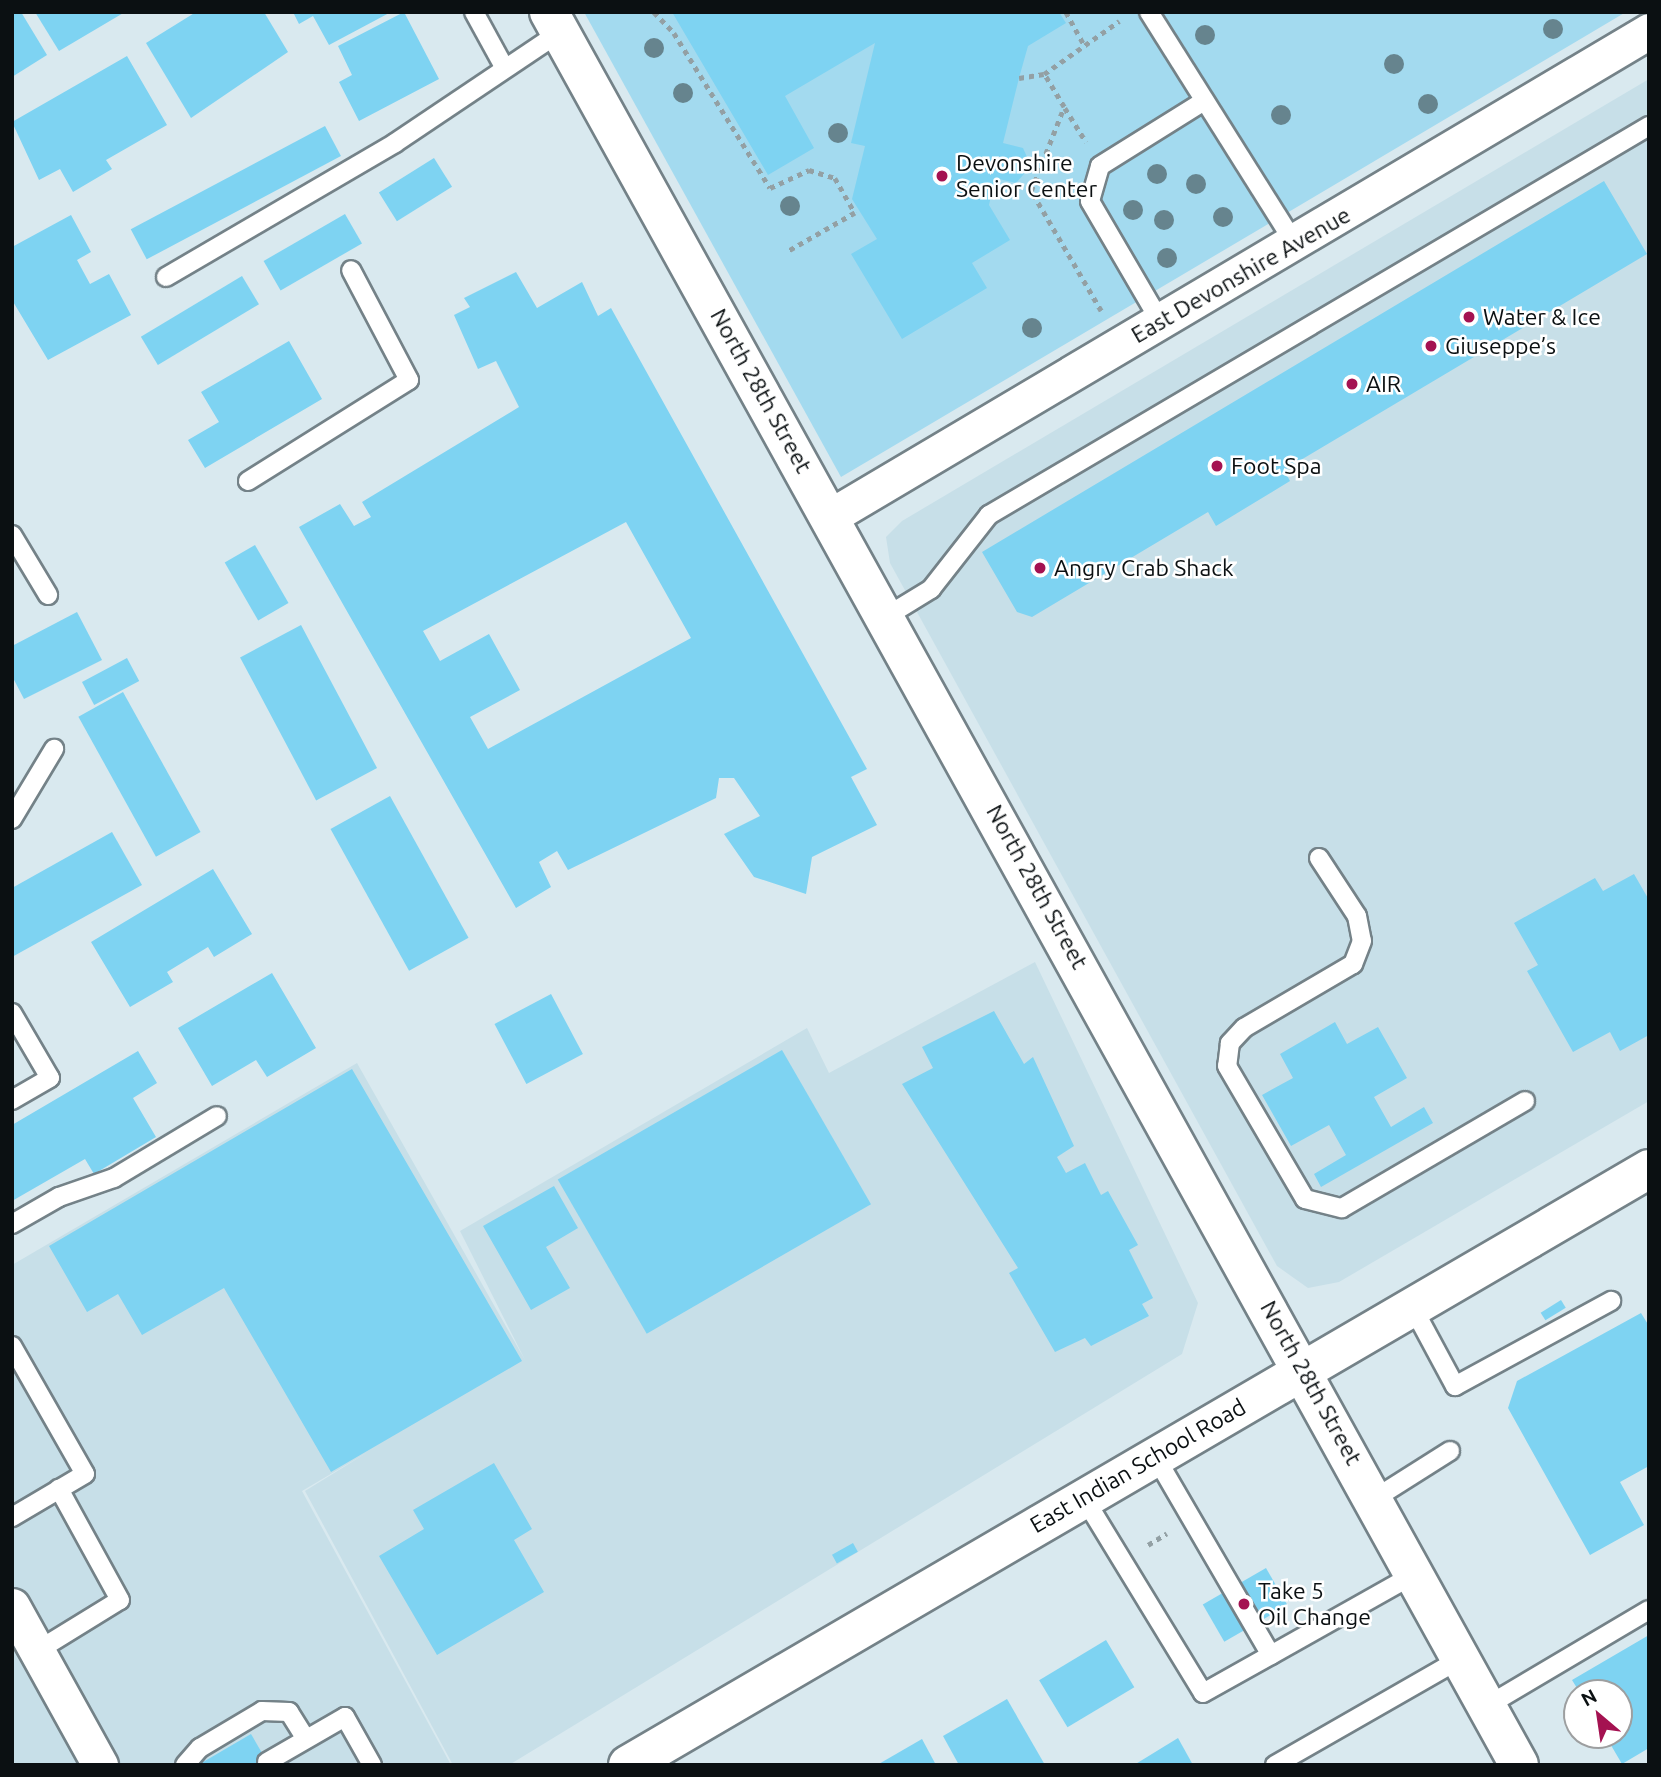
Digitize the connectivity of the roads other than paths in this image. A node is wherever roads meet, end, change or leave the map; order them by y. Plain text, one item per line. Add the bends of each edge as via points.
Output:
1 (474, 12) edge
2 (1149, 12) edge
3 (554, 22) edge
4 (1649, 31) edge
5 (503, 65) junction
6 (1204, 102) junction
7 (1649, 126) edge
8 (1295, 244) junction
9 (351, 271) dead end
10 (166, 277) dead end
11 (1160, 321) junction
12 (248, 481) dead end
13 (831, 516) junction
14 (12, 536) edge
15 (48, 595) dead end
16 (887, 616) junction
17 (54, 749) dead end
18 (12, 819) edge
19 (1319, 858) dead end
20 (12, 1013) edge
21 (12, 1100) edge
22 (1525, 1101) dead end
23 (217, 1116) dead end
24 (1649, 1169) edge
25 (12, 1224) edge
26 (1611, 1301) dead end
27 (1412, 1306) junction
28 (12, 1346) edge
29 (1304, 1369) junction
30 (1451, 1451) dead end
31 (1155, 1456) junction
32 (59, 1489) junction
33 (1084, 1498) junction
34 (1374, 1499) junction
35 (12, 1517) edge
36 (1415, 1574) junction
37 (1649, 1610) edge
38 (22, 1633) edge
39 (1271, 1655) junction
40 (1460, 1659) junction
41 (1487, 1706) junction
42 (305, 1738) junction
43 (267, 1762) dead end
44 (100, 1765) edge
45 (185, 1765) edge
46 (372, 1765) edge
47 (628, 1765) edge
48 (1275, 1765) edge
49 (1519, 1765) edge

1 - 5 lane
2 - 6 lane
3 - 5 lane
3 - 13 street, North 28th Street
4 - 8 street, East Devonshire Avenue
5 - 10 lane via 395,143
6 - 8 lane
6 - 11 lane via 1100,166 1090,201
7 - 16 lane via 989,515 931,589
8 - 11 street, East Devonshire Avenue
9 - 12 lane via 409,380
11 - 13 street, East Devonshire Avenue
13 - 16 street, North 28th Street
14 - 15 lane
16 - 29 street, North 28th Street
17 - 18 lane
19 - 22 lane via 1357,916 1362,941 1353,964 1244,1028 1230,1043 1227,1066 1305,1199 1342,1208
20 - 21 lane via 50,1078
23 - 25 lane via 114,1178 60,1197
24 - 27 street, East Indian School Road
26 - 27 lane via 1455,1386
27 - 29 street, East Indian School Road
28 - 32 lane via 85,1474
29 - 31 street, East Indian School Road
29 - 34 street, North 28th Street
30 - 34 lane
31 - 33 street, East Indian School Road
31 - 39 lane
32 - 35 lane
32 - 38 lane via 120,1600
33 - 39 lane via 1202,1693
33 - 47 street, East Indian School Road
34 - 36 street, North 28th Street
36 - 39 lane
36 - 40 street, North 28th Street
37 - 41 lane
38 - 44 street
40 - 41 street, North 28th Street
40 - 48 lane
41 - 49 street, North 28th Street
42 - 43 lane
42 - 45 lane via 289,1712 262,1711 200,1748
42 - 46 lane via 345,1717

